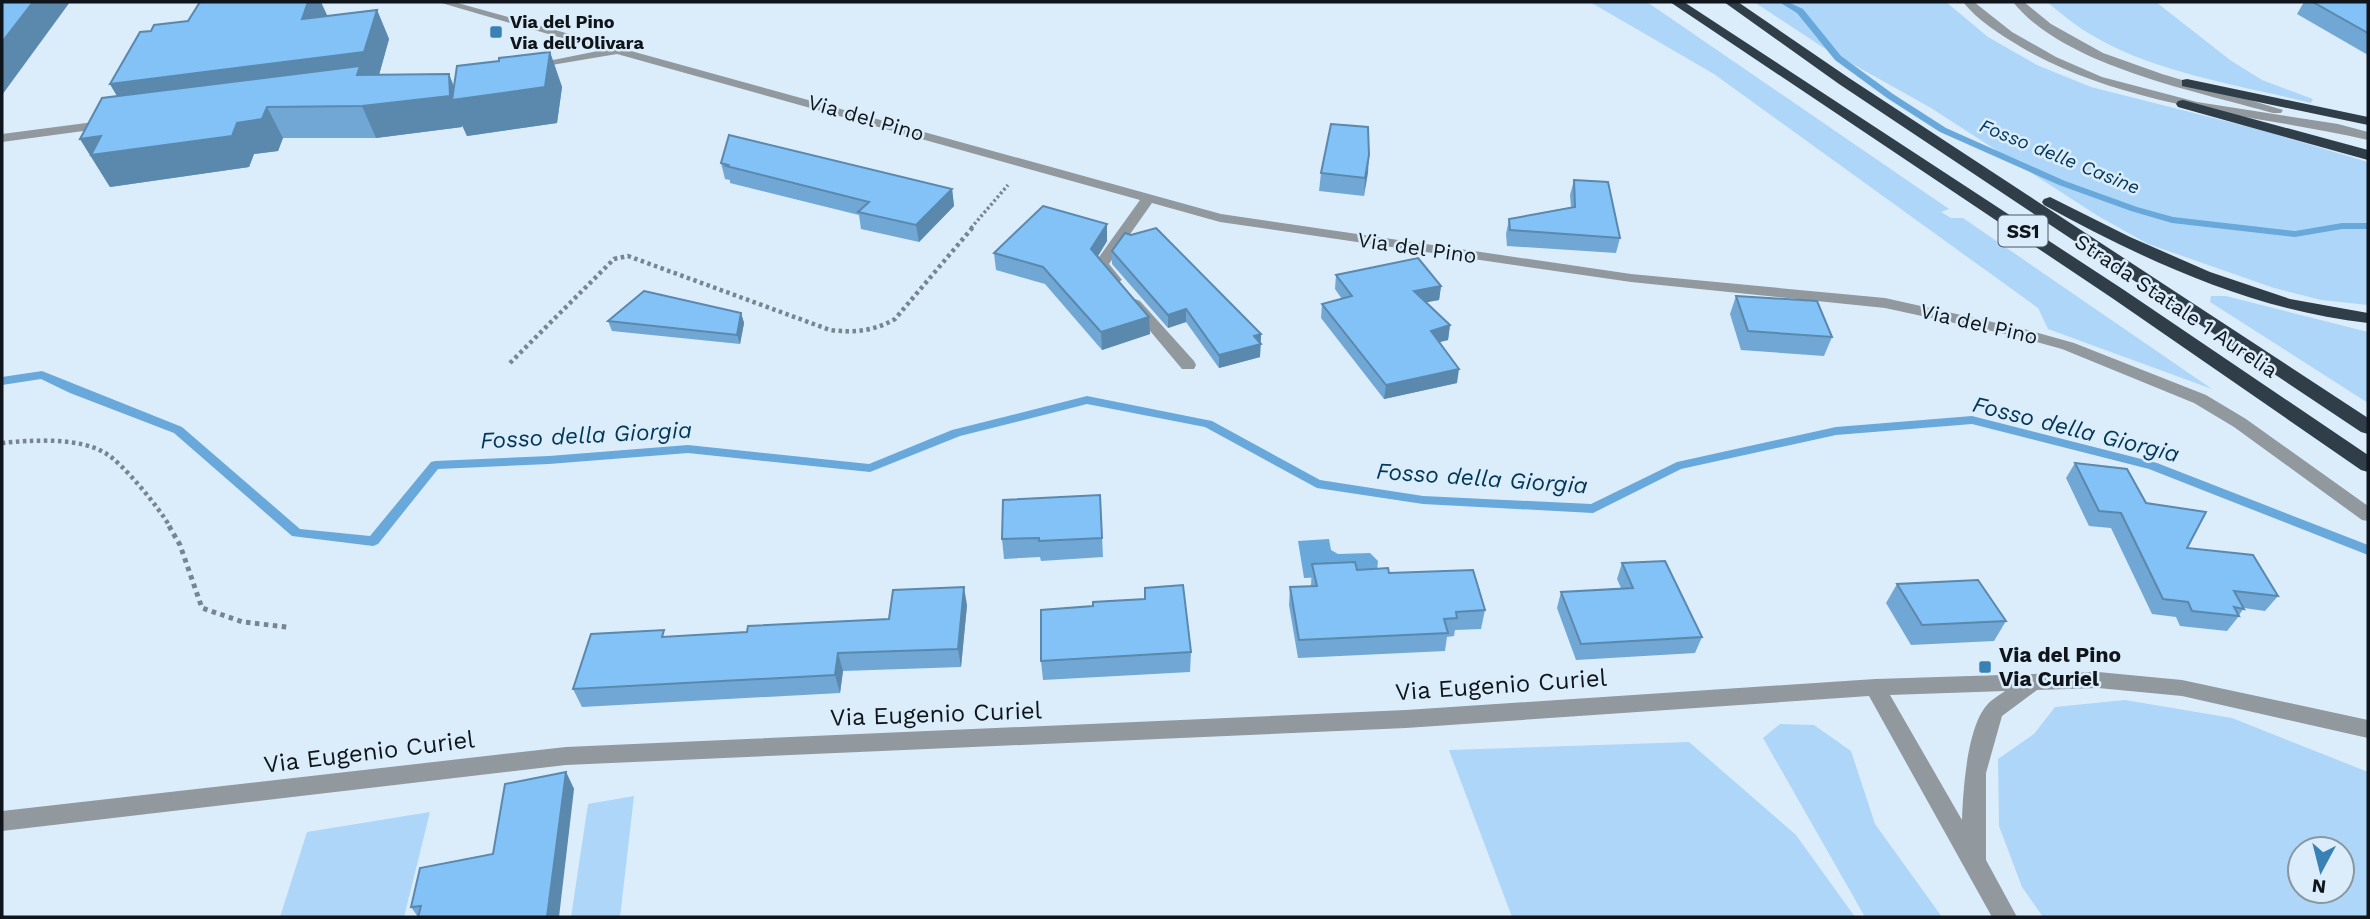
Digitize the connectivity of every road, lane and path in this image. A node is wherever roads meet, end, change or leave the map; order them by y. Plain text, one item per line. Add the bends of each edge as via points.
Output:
1 (443, 2) edge
2 (1676, 2) edge
3 (1730, 2) edge
4 (1968, 2) edge
5 (2018, 2) edge
6 (618, 50) junction
7 (522, 69) edge
8 (2187, 83) junction
9 (2183, 104) junction
10 (2368, 121) edge
11 (125, 122) edge
12 (2348, 131) junction
13 (2368, 136) edge
14 (2, 138) edge
15 (1940, 145) junction
16 (2368, 155) edge
17 (1027, 163) junction
18 (1149, 198) junction
19 (2368, 318) edge
20 (510, 363) dead end
21 (1188, 365) dead end
22 (2368, 427) edge
23 (2, 443) edge
24 (2368, 465) edge
25 (2368, 515) edge
26 (287, 627) dead end
27 (2031, 684) junction
28 (1875, 687) junction
29 (2314, 717) junction
30 (2368, 729) edge
31 (2368, 743) edge
32 (2, 821) edge
33 (2001, 909) edge

1 - 6 street, Via del Pino
2 - 24 highway, Strada Statale 1 Aurelia / SS1 via 2095,278
3 - 15 highway, Strada Statale 1 Aurelia / SS1
4 - 9 street via 2004,33 2054,61
5 - 8 street via 2047,27 2094,52
6 - 7 street
6 - 17 street, Via del Pino
8 - 10 highway
8 - 12 street
9 - 12 street
9 - 16 highway
11 - 14 street
12 - 13 street
15 - 19 highway via 2112,236 2183,268 2308,307
15 - 22 highway, Strada Statale 1 Aurelia / SS1
17 - 18 street, Via del Pino
17 - 20 path via 895,319 880,328 865,333 830,330 628,256 614,260
18 - 21 street via 1101,264
18 - 25 street, Via del Pino via 1220,218 1346,238 1631,278 1885,303 2002,327 2068,346 2200,399
23 - 26 path via 80,444 106,453 159,509 180,545 202,608 243,622
27 - 28 street
27 - 29 street via 2098,680 2182,688
27 - 33 street via 1994,711 1975,773 1976,855
28 - 32 street, Via Eugenio Curiel via 1406,719 566,756
28 - 33 street
29 - 30 street
29 - 31 street

